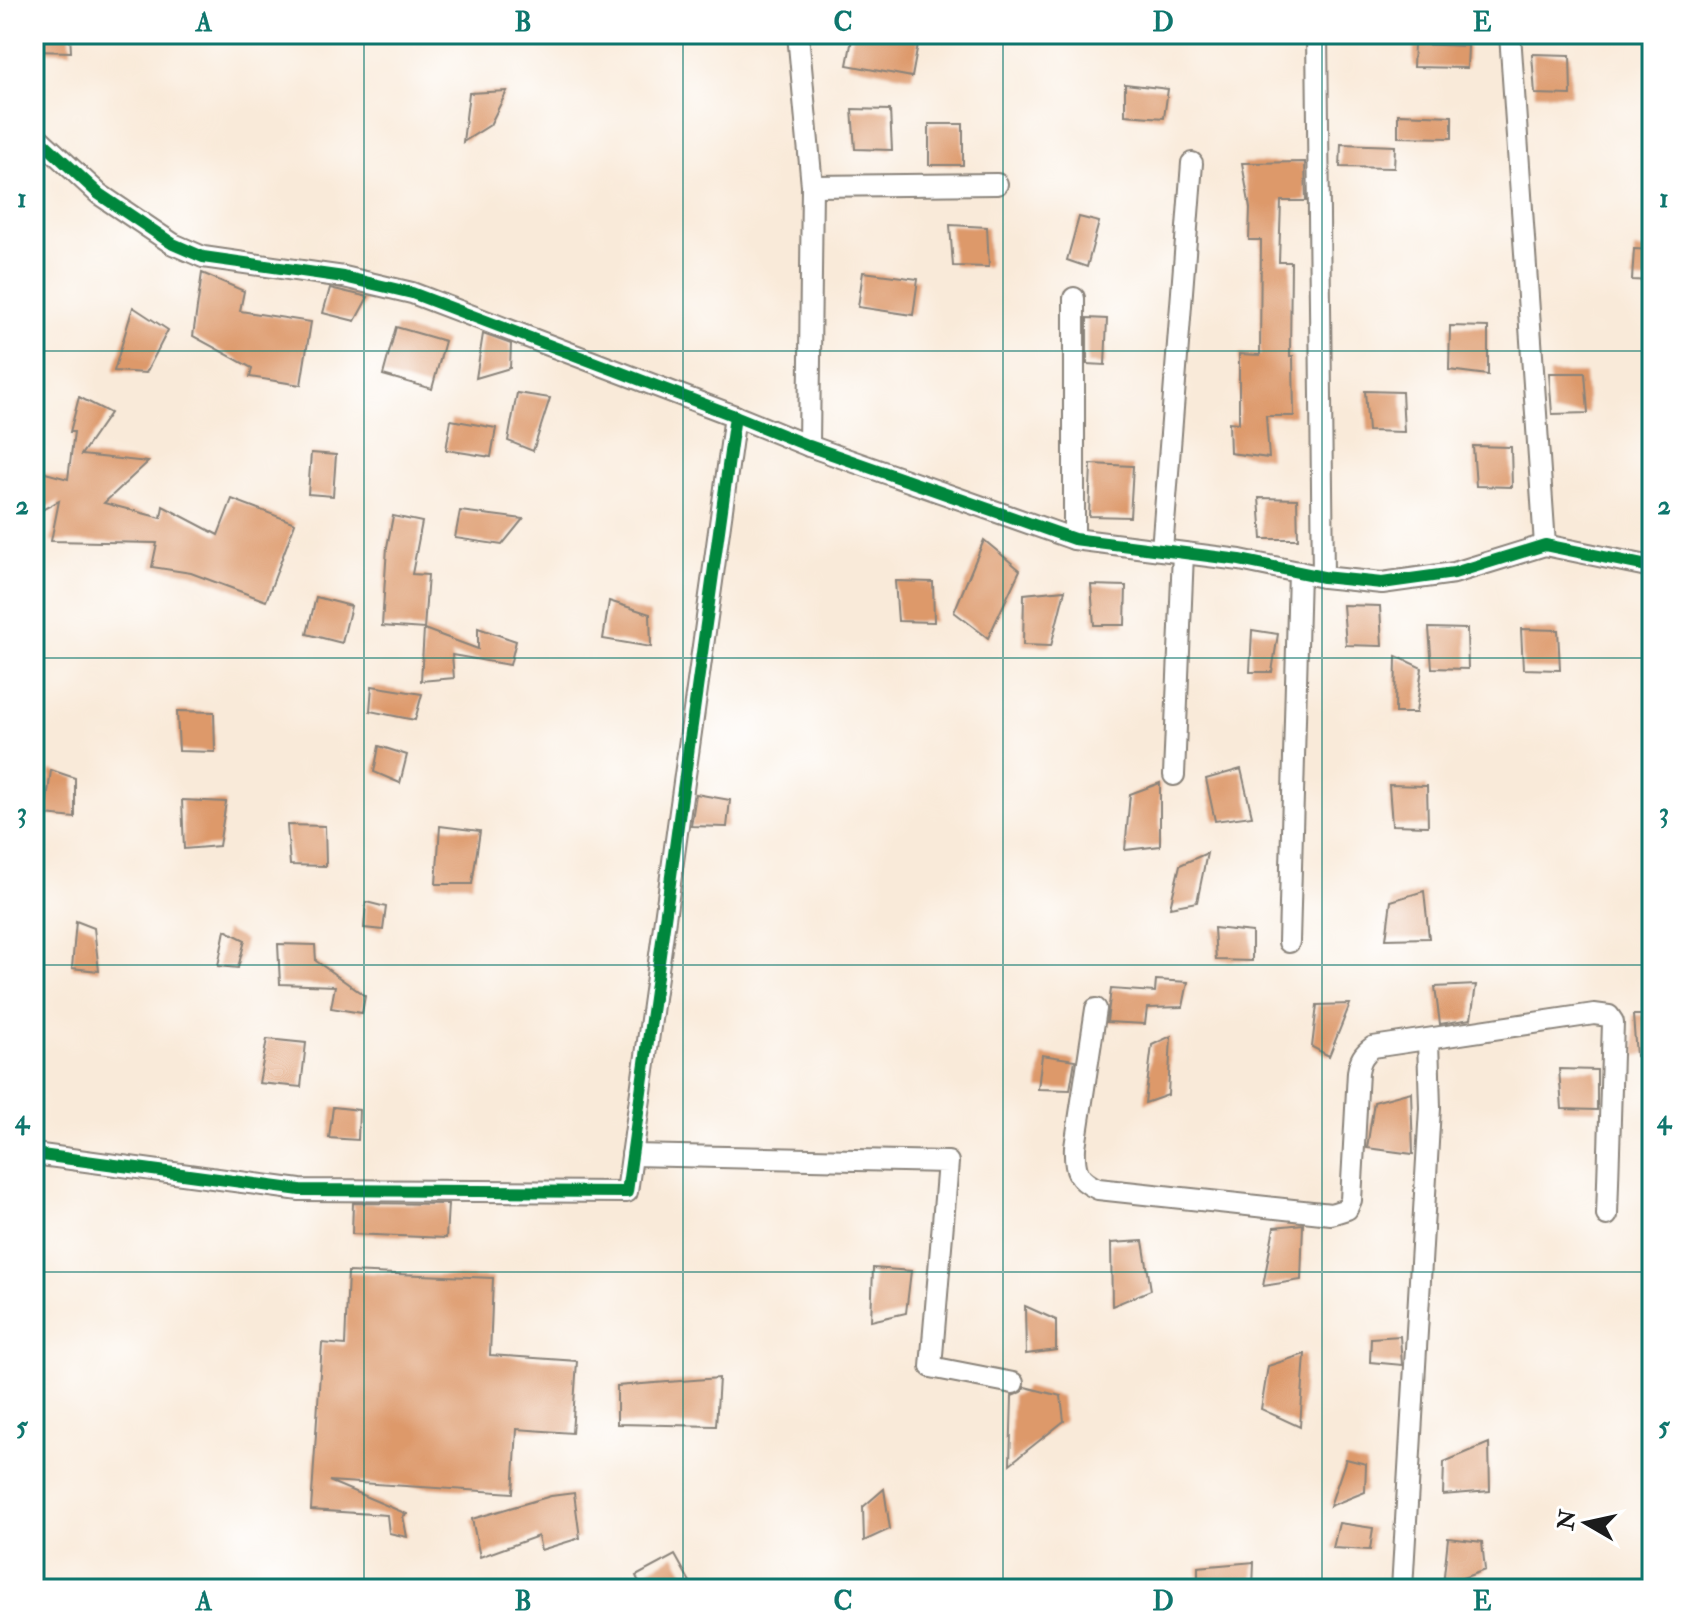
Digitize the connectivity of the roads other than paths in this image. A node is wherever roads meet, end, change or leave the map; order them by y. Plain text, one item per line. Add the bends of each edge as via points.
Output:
1 (798, 34) edge
2 (1317, 34) edge
3 (1510, 34) edge
4 (34, 134) edge
5 (1192, 163) dead end
6 (997, 184) dead end
7 (812, 186) junction
8 (1074, 298) dead end
9 (735, 416) junction
10 (809, 446) junction
11 (1074, 539) junction
12 (1545, 545) junction
13 (1162, 550) junction
14 (1183, 553) junction
15 (1652, 567) edge
16 (1299, 572) junction
17 (1323, 577) junction
18 (1174, 775) dead end
19 (1289, 942) dead end
20 (1096, 1009) dead end
21 (1428, 1040) junction
22 (34, 1154) edge
23 (632, 1155) junction
24 (1607, 1215) dead end
25 (1013, 1383) dead end
26 (1402, 1589) edge

1 - 7 street
2 - 17 street
3 - 12 street
4 - 9 street via 99,194 193,253 412,293
5 - 13 street
6 - 7 street
7 - 10 street
8 - 11 street
9 - 10 street
9 - 23 street
10 - 11 street
11 - 13 street
12 - 15 street
12 - 17 street via 1454,573 1382,583
13 - 14 street
14 - 16 street
14 - 18 street
16 - 17 street
16 - 19 street
20 - 21 street via 1075,1147 1077,1177 1098,1189 1331,1214 1347,1209 1351,1200 1363,1055 1373,1047
21 - 24 street via 1594,1014 1612,1017
21 - 26 street via 1429,1123
22 - 23 street via 300,1190 627,1192
23 - 25 street via 948,1162 931,1367

